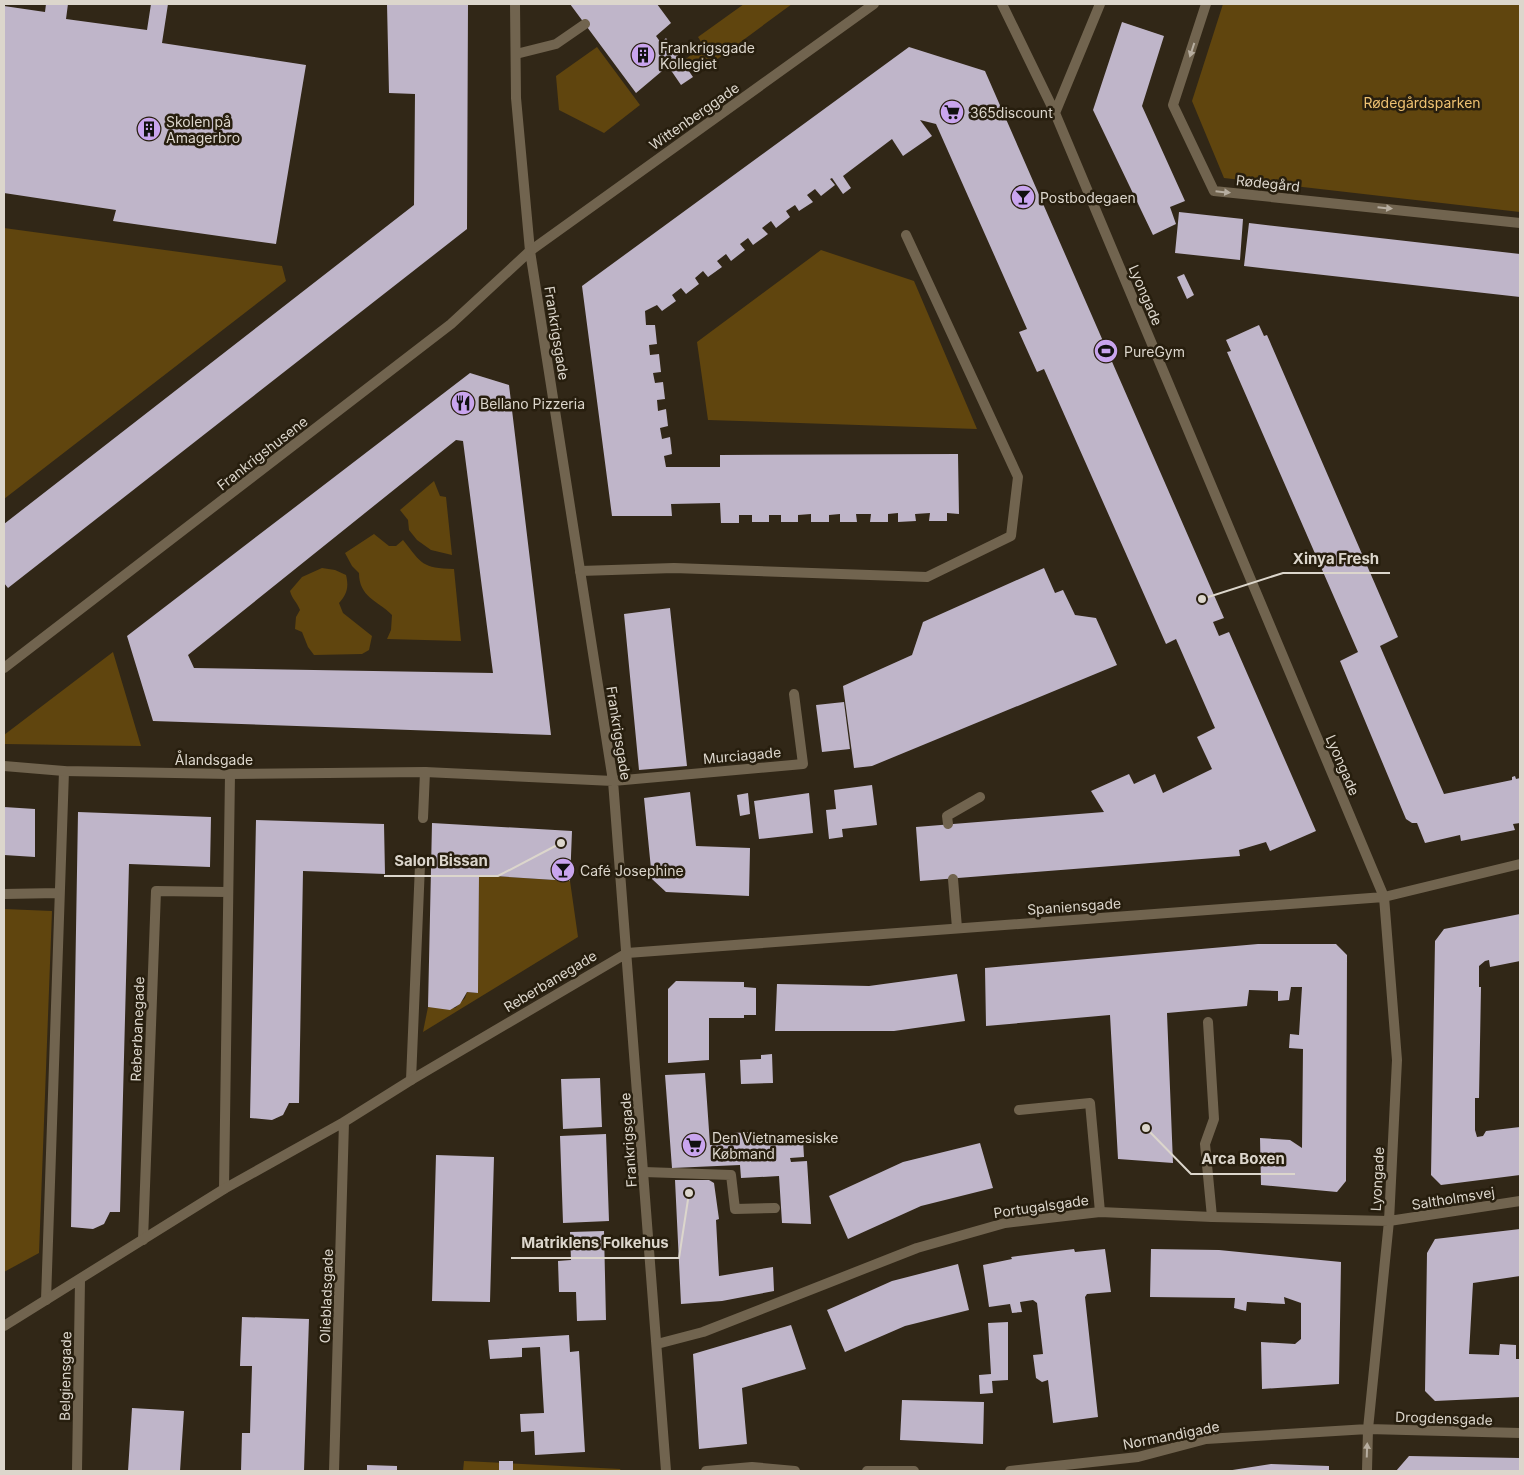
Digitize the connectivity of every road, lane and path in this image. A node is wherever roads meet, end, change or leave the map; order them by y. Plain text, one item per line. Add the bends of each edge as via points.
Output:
1 (515, 4) edge
2 (874, 4) edge
3 (1002, 4) edge
4 (1100, 4) edge
5 (1206, 4) edge
6 (585, 24) dead end
7 (516, 54) junction
8 (1055, 113) junction
9 (1520, 223) edge
10 (906, 234) dead end
11 (530, 251) junction
12 (580, 571) junction
13 (4, 668) edge
14 (794, 694) dead end
15 (4, 766) edge
16 (64, 771) junction
17 (425, 772) junction
18 (230, 774) junction
19 (613, 781) junction
20 (980, 797) dead end
21 (423, 818) dead end
22 (948, 824) dead end
23 (1520, 864) edge
24 (420, 865) dead end
25 (953, 879) dead end
26 (227, 892) junction
27 (59, 893) junction
28 (4, 894) edge
29 (1384, 897) junction
30 (957, 928) junction
31 (626, 953) junction
32 (1208, 1022) dead end
33 (411, 1080) junction
34 (1019, 1110) dead end
35 (344, 1122) junction
36 (644, 1172) junction
37 (224, 1189) junction
38 (1520, 1201) edge
39 (775, 1208) dead end
40 (1100, 1212) junction
41 (1212, 1217) junction
42 (1389, 1221) junction
43 (143, 1240) junction
44 (80, 1280) junction
45 (46, 1300) junction
46 (4, 1326) edge
47 (656, 1344) junction
48 (1368, 1429) junction
49 (1520, 1433) edge
50 (77, 1471) edge
51 (334, 1471) edge
52 (666, 1471) edge
53 (706, 1471) edge
54 (795, 1471) edge
55 (867, 1471) edge
56 (888, 1471) edge
57 (914, 1471) edge
58 (1010, 1471) edge
59 (1366, 1471) edge

1 - 7 street, Frankrigsgade
2 - 11 street, Wittenberggade
3 - 8 street, Lyongade
4 - 8 street
5 -> 9 street, Rødegård via 1173,105 1214,191
6 - 7 street via 556,44
7 - 11 street, Frankrigsgade
8 - 29 street, Lyongade
10 - 12 street via 1018,477 1011,536 927,577 674,568
11 - 12 street, Frankrigsgade
11 - 13 street, Frankrigshusene via 452,324
12 - 19 street, Frankrigsgade
14 - 19 street, Murciagade via 803,764
15 - 16 street, Ålandsgade
16 - 18 street, Ålandsgade
16 - 27 street
17 - 18 street, Ålandsgade
17 - 19 street, Ålandsgade
17 - 21 street
18 - 26 street
19 - 31 street, Frankrigsgade
20 - 22 street via 947,816
23 - 29 street, Spaniensgade
24 - 33 street
25 - 30 street
26 - 37 street
26 - 43 street, Reberbanegade via 156,890
27 - 28 street
27 - 45 street
29 - 30 street, Spaniensgade
29 - 42 street, Lyongade via 1397,1060
30 - 31 street, Spaniensgade
31 - 33 street, Reberbanegade
31 - 36 street, Frankrigsgade
32 - 41 street via 1214,1119 1205,1144
33 - 35 street, Reberbanegade
34 - 40 street via 1090,1103
35 - 37 street, Reberbanegade
35 - 51 street, Oliebladsgade
36 - 39 street via 731,1175 735,1209
36 - 47 street, Frankrigsgade
37 - 43 street, Reberbanegade
38 - 42 street, Saltholmsvej
40 - 41 street, Portugalsgade
40 - 47 street, Portugalsgade via 1005,1223 917,1248 703,1332
41 - 42 street, Portugalsgade
42 - 48 street, Lyongade
43 - 44 street, Reberbanegade
44 - 45 street, Reberbanegade
44 - 50 street, Belgiensgade
45 - 46 street, Reberbanegade
47 - 52 street, Frankrigsgade
48 - 49 street, Drogdensgade
48 - 58 street, Normandigade via 1206,1439 1138,1457
59 -> 48 street, Lyongade
53 - 54 street via 752,1467
55 - 56 street
56 - 57 street

